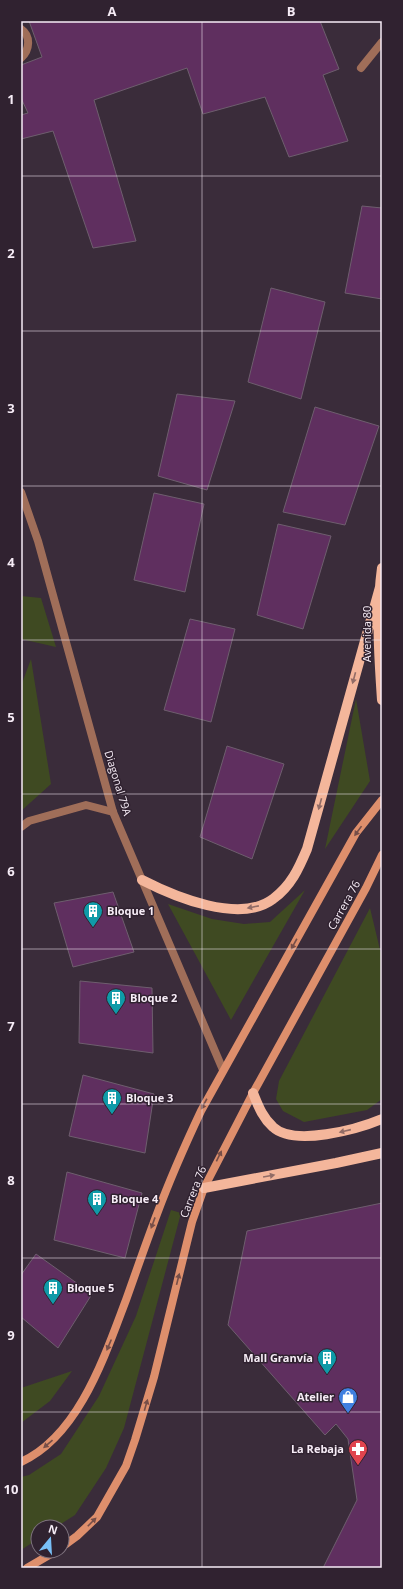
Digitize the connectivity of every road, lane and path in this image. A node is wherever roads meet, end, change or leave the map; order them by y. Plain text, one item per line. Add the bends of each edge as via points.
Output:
1 (21, 29) edge
2 (382, 42) edge
3 (21, 58) edge
4 (361, 68) dead end
5 (21, 492) edge
6 (382, 568) edge
7 (380, 587) junction
8 (382, 700) edge
9 (382, 800) edge
10 (113, 812) junction
11 (21, 827) edge
12 (382, 855) edge
13 (142, 880) junction
14 (223, 1070) junction
15 (253, 1093) junction
16 (382, 1118) edge
17 (382, 1153) edge
18 (204, 1188) junction
19 (21, 1462) edge
20 (70, 1541) edge
21 (42, 1559) edge
22 (27, 1568) edge

1 - 3 street via 28,39 28,47
2 - 4 street
5 - 10 street, Diagonal 79A via 38,541
6 - 7 main road, Avenida 80
7 - 8 main road, Avenida 80 via 378,630
7 -> 13 main road via 307,849 297,874 273,900 243,909 221,908 181,897
9 -> 14 main road via 356,832
10 - 11 street via 86,805 29,822
10 - 13 street, Diagonal 79A
12 - 15 main road, Carrera 76
13 - 14 street, Diagonal 79A
14 -> 19 main road via 183,1148 111,1341 87,1393 70,1420 45,1447
16 -> 15 main road via 364,1126 336,1133 290,1135 274,1128 263,1116
18 -> 15 main road, Carrera 76
18 -> 17 main road
20 -> 18 main road, Carrera 76 via 97,1517 126,1466 136,1440 192,1222
21 - 22 main road

